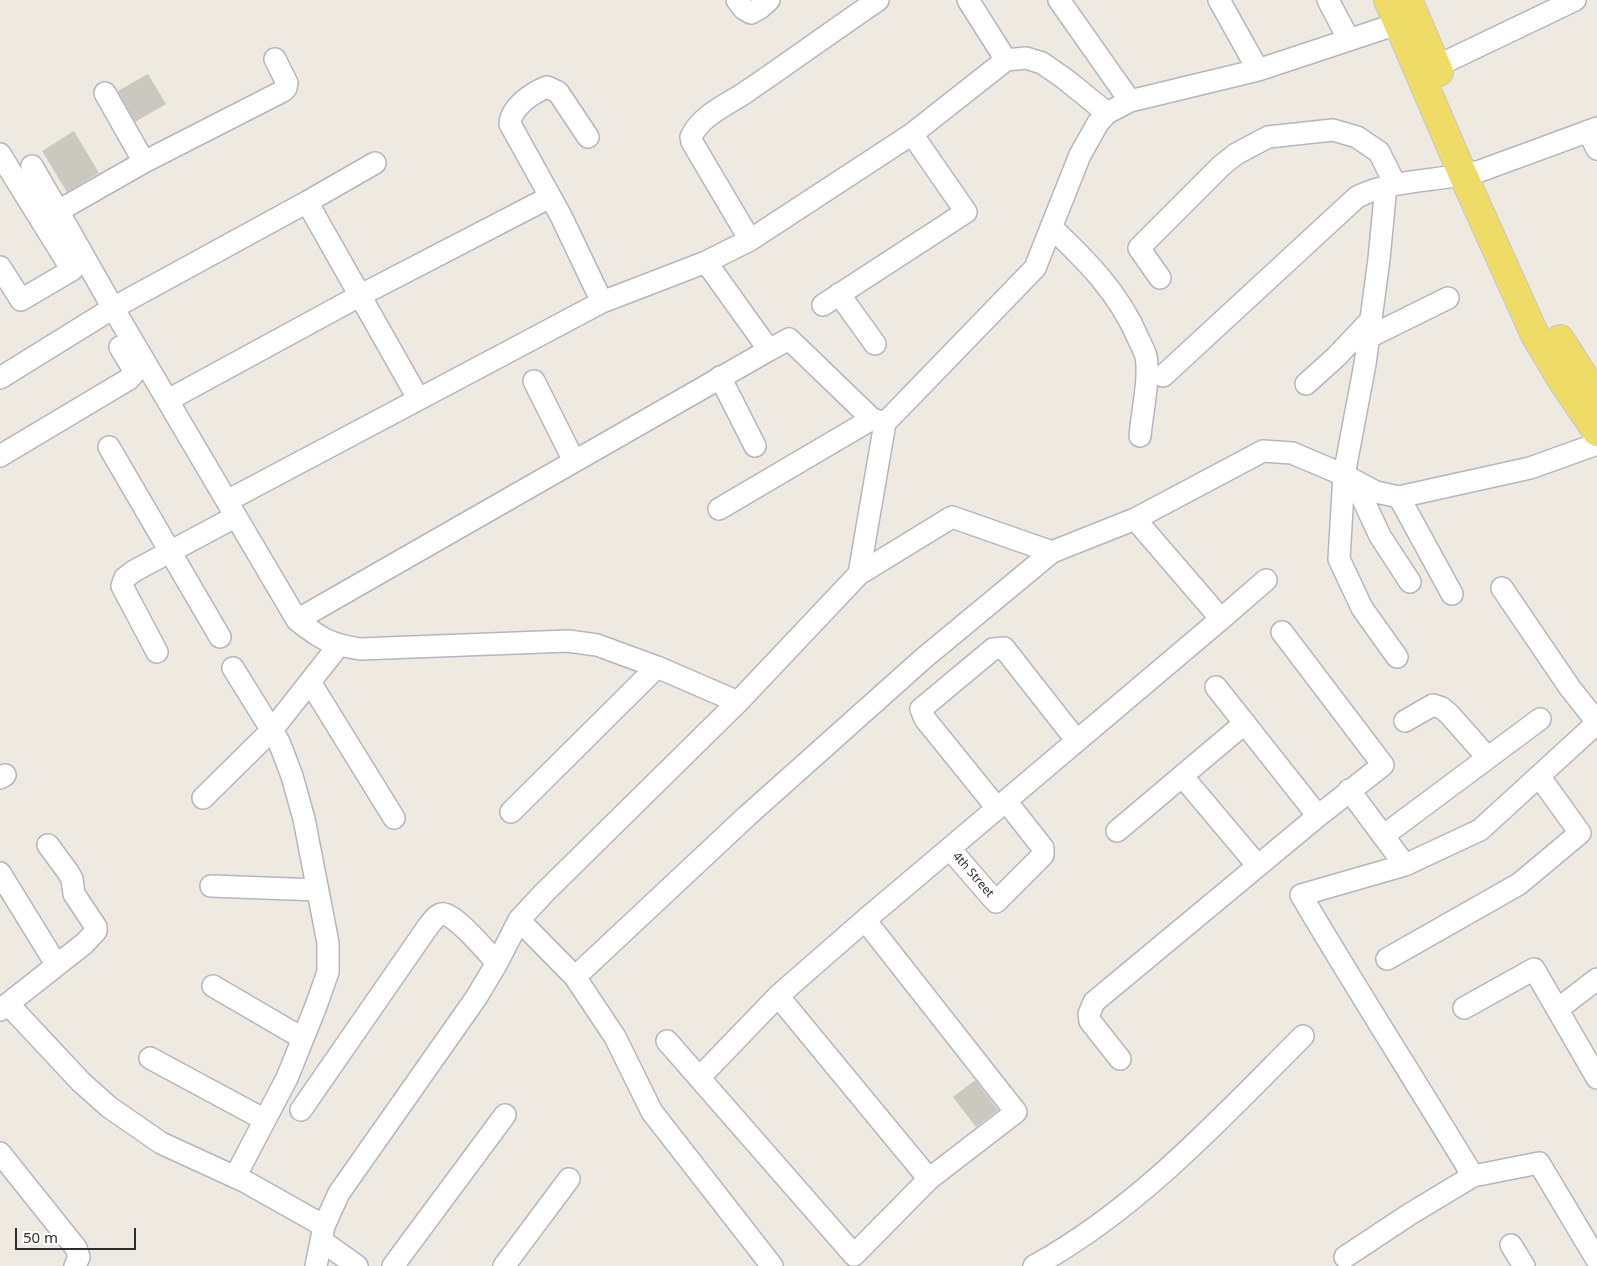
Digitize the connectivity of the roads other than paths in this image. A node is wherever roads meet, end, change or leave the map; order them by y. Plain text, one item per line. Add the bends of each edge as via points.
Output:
1 (737, 0) edge
2 (769, 0) edge
3 (878, 0) edge
4 (968, 0) edge
5 (1060, 0) edge
6 (1218, 0) edge
7 (1328, 0) edge
8 (1575, 0) edge
9 (1403, 10) edge
10 (1349, 40) junction
11 (275, 59) dead end
12 (1006, 60) junction
13 (1437, 66) junction
14 (1258, 70) junction
15 (105, 93) dead end
16 (1130, 102) junction
17 (1107, 114) junction
18 (912, 134) junction
19 (1594, 136) edge
20 (588, 137) dead end
21 (0, 154) edge
22 (144, 162) junction
23 (375, 163) dead end
24 (32, 166) dead end
25 (1472, 173) junction
26 (1391, 185) junction
27 (550, 197) junction
28 (307, 202) junction
29 (58, 211) junction
30 (1051, 227) junction
31 (750, 240) junction
32 (706, 262) junction
33 (0, 267) edge
34 (1160, 278) dead end
35 (361, 295) junction
36 (1448, 298) dead end
37 (602, 302) junction
38 (106, 312) junction
39 (1370, 329) junction
40 (874, 344) dead end
41 (769, 350) junction
42 (2, 373) edge
43 (1163, 376) dead end
44 (720, 377) junction
45 (534, 381) dead end
46 (1306, 384) dead end
47 (1597, 397) edge
48 (418, 398) junction
49 (168, 400) junction
50 (879, 421) junction
51 (1597, 432) edge
52 (1140, 436) dead end
53 (1597, 444) edge
54 (108, 446) dead end
55 (755, 446) dead end
56 (0, 456) edge
57 (574, 461) junction
58 (1349, 478) junction
59 (1399, 497) junction
60 (231, 509) junction
61 (719, 509) dead end
62 (1135, 519) junction
63 (171, 552) junction
64 (1052, 552) junction
65 (859, 574) junction
66 (1266, 580) dead end
67 (1410, 582) dead end
68 (1502, 588) dead end
69 (1452, 594) dead end
70 (1222, 619) junction
71 (297, 620) junction
72 (1282, 632) dead end
73 (220, 637) dead end
74 (339, 645) junction
75 (157, 652) dead end
76 (1397, 657) dead end
77 (657, 667) junction
78 (233, 668) dead end
79 (310, 682) junction
80 (1216, 687) dead end
81 (738, 702) junction
82 (1540, 719) dead end
83 (1405, 721) dead end
84 (1245, 723) junction
85 (1597, 723) edge
86 (272, 730) junction
87 (1077, 742) junction
88 (1488, 758) junction
89 (1539, 776) junction
90 (1183, 777) junction
91 (1349, 790) junction
92 (203, 798) dead end
93 (1001, 805) junction
94 (511, 812) dead end
95 (1318, 816) junction
96 (394, 818) dead end
97 (1117, 831) dead end
98 (1383, 836) junction
99 (48, 845) dead end
100 (950, 848) junction
101 (1258, 866) junction
102 (1405, 866) junction
103 (0, 873) edge
104 (211, 886) dead end
105 (318, 890) junction
106 (519, 920) junction
107 (865, 920) junction
108 (1387, 959) dead end
109 (497, 963) junction
110 (56, 964) junction
111 (574, 977) junction
112 (1597, 979) edge
113 (213, 986) dead end
114 (778, 996) junction
115 (4, 1007) edge
116 (1464, 1008) dead end
117 (1558, 1009) junction
118 (1303, 1036) dead end
119 (302, 1038) junction
120 (667, 1042) dead end
121 (150, 1058) dead end
122 (1120, 1059) dead end
123 (699, 1078) junction
124 (1597, 1078) edge
125 (300, 1110) dead end
126 (505, 1114) dead end
127 (265, 1120) junction
128 (0, 1153) edge
129 (1473, 1176) junction
130 (235, 1177) junction
131 (569, 1179) dead end
132 (929, 1179) junction
133 (323, 1233) junction
134 (1510, 1245) dead end
135 (1345, 1257) dead end
136 (1597, 1260) edge
137 (851, 1262) edge
138 (75, 1266) edge
139 (316, 1266) edge
140 (357, 1266) edge
141 (393, 1266) edge
142 (504, 1266) edge
143 (772, 1266) edge
144 (1034, 1266) edge
145 (1512, 1266) edge
146 (1524, 1266) edge

1 - 2 street via 751,12
3 - 31 street via 695,128 692,142
4 - 12 street
5 - 16 street
6 - 14 street
7 - 10 street
8 - 13 street
9 - 10 street
9 - 13 main road
9 - 25 main road
10 - 14 street
11 - 22 street via 287,83 283,91
12 - 17 street via 1026,58 1042,63
12 - 18 street
13 - 25 main road
14 - 16 street
15 - 22 street
16 - 17 street
17 - 30 street via 1098,123 1080,155
18 - 31 street
18 - 40 street via 966,212 831,299
19 - 25 street
20 - 27 street via 558,92 547,87 515,109 510,124
21 - 33 street via 72,270 20,300
22 - 29 street
23 - 28 street
24 - 29 street
25 - 26 street
25 - 47 main road via 1552,326
25 - 51 main road via 1535,335
26 - 34 street via 1379,152 1357,137 1333,130 1268,137 1221,166 1139,248
26 - 39 street
26 - 43 street via 1357,197
27 - 35 street
27 - 37 street
28 - 35 street
28 - 38 street
29 - 38 street
30 - 50 street via 1035,268
30 - 52 street via 1108,286 1135,330 1146,356
31 - 32 street
32 - 37 street
32 - 41 street
35 - 48 street
35 - 49 street
36 - 39 street
37 - 48 street
38 - 42 street
38 - 49 street
38 - 56 street via 134,373
39 - 46 street
39 - 58 street
41 - 44 street
41 - 50 street via 789,339
44 - 55 street
44 - 57 street
45 - 57 street
48 - 60 street
49 - 60 street
50 - 61 street
50 - 65 street
53 - 59 street via 1530,468
54 - 63 street
57 - 71 street
58 - 59 street via 1376,492
58 - 62 street via 1292,454 1264,451
58 - 67 street via 1380,536
58 - 76 street via 1339,559 1362,608
59 - 69 street
60 - 63 street
60 - 71 street
62 - 64 street
62 - 70 street
63 - 73 street
63 - 75 street via 134,571 125,578 122,586
64 - 65 street via 952,517
64 - 111 street via 916,665
65 - 81 street
66 - 70 street
68 - 85 street
70 - 87 street
71 - 74 street via 321,638
72 - 91 street via 1383,765
74 - 77 street via 360,649 568,641 597,645
74 - 79 street
77 - 81 street
77 - 94 street
78 - 86 street
79 - 86 street
79 - 96 street
80 - 84 street
81 - 106 street
82 - 88 street
83 - 88 street via 1433,705 1442,708
84 - 90 street
84 - 95 street
85 - 89 street
86 - 92 street
86 - 105 street via 292,776
87 - 93 street
87 - 93 street via 1004,648 993,649 921,709 925,719
88 - 98 street
89 - 102 street via 1480,830
89 - 108 street via 1580,833 1519,884
90 - 97 street
90 - 101 street
91 - 95 street
91 - 98 street
93 - 100 street
93 - 100 street, 4th Street via 1043,848 1044,855 996,902
95 - 101 street
98 - 102 street
99 - 110 street via 68,872 74,894 96,926 92,937
100 - 107 street
101 - 122 street via 1094,1002 1090,1021
102 - 129 street via 1301,895
103 - 110 street
104 - 105 street
105 - 119 street via 328,943 328,972
106 - 109 street
106 - 111 street
107 - 114 street
107 - 132 street via 1016,1112
109 - 125 street via 452,917 441,914 435,918
109 - 133 street via 339,1194
110 - 115 street
111 - 143 street via 615,1037 652,1112
112 - 117 street
113 - 119 street
114 - 123 street
114 - 132 street
115 - 130 street via 109,1107 161,1143
116 - 117 street via 1534,968
117 - 124 street
118 - 144 street via 1195,1144 1118,1211
119 - 127 street
120 - 123 street
121 - 127 street
123 - 137 street
126 - 141 street
127 - 130 street
128 - 138 street via 76,1248 79,1257
129 - 135 street
129 - 136 street via 1539,1162
130 - 133 street
131 - 142 street
132 - 137 street
133 - 139 street
133 - 140 street
134 - 146 street
145 - 146 street

